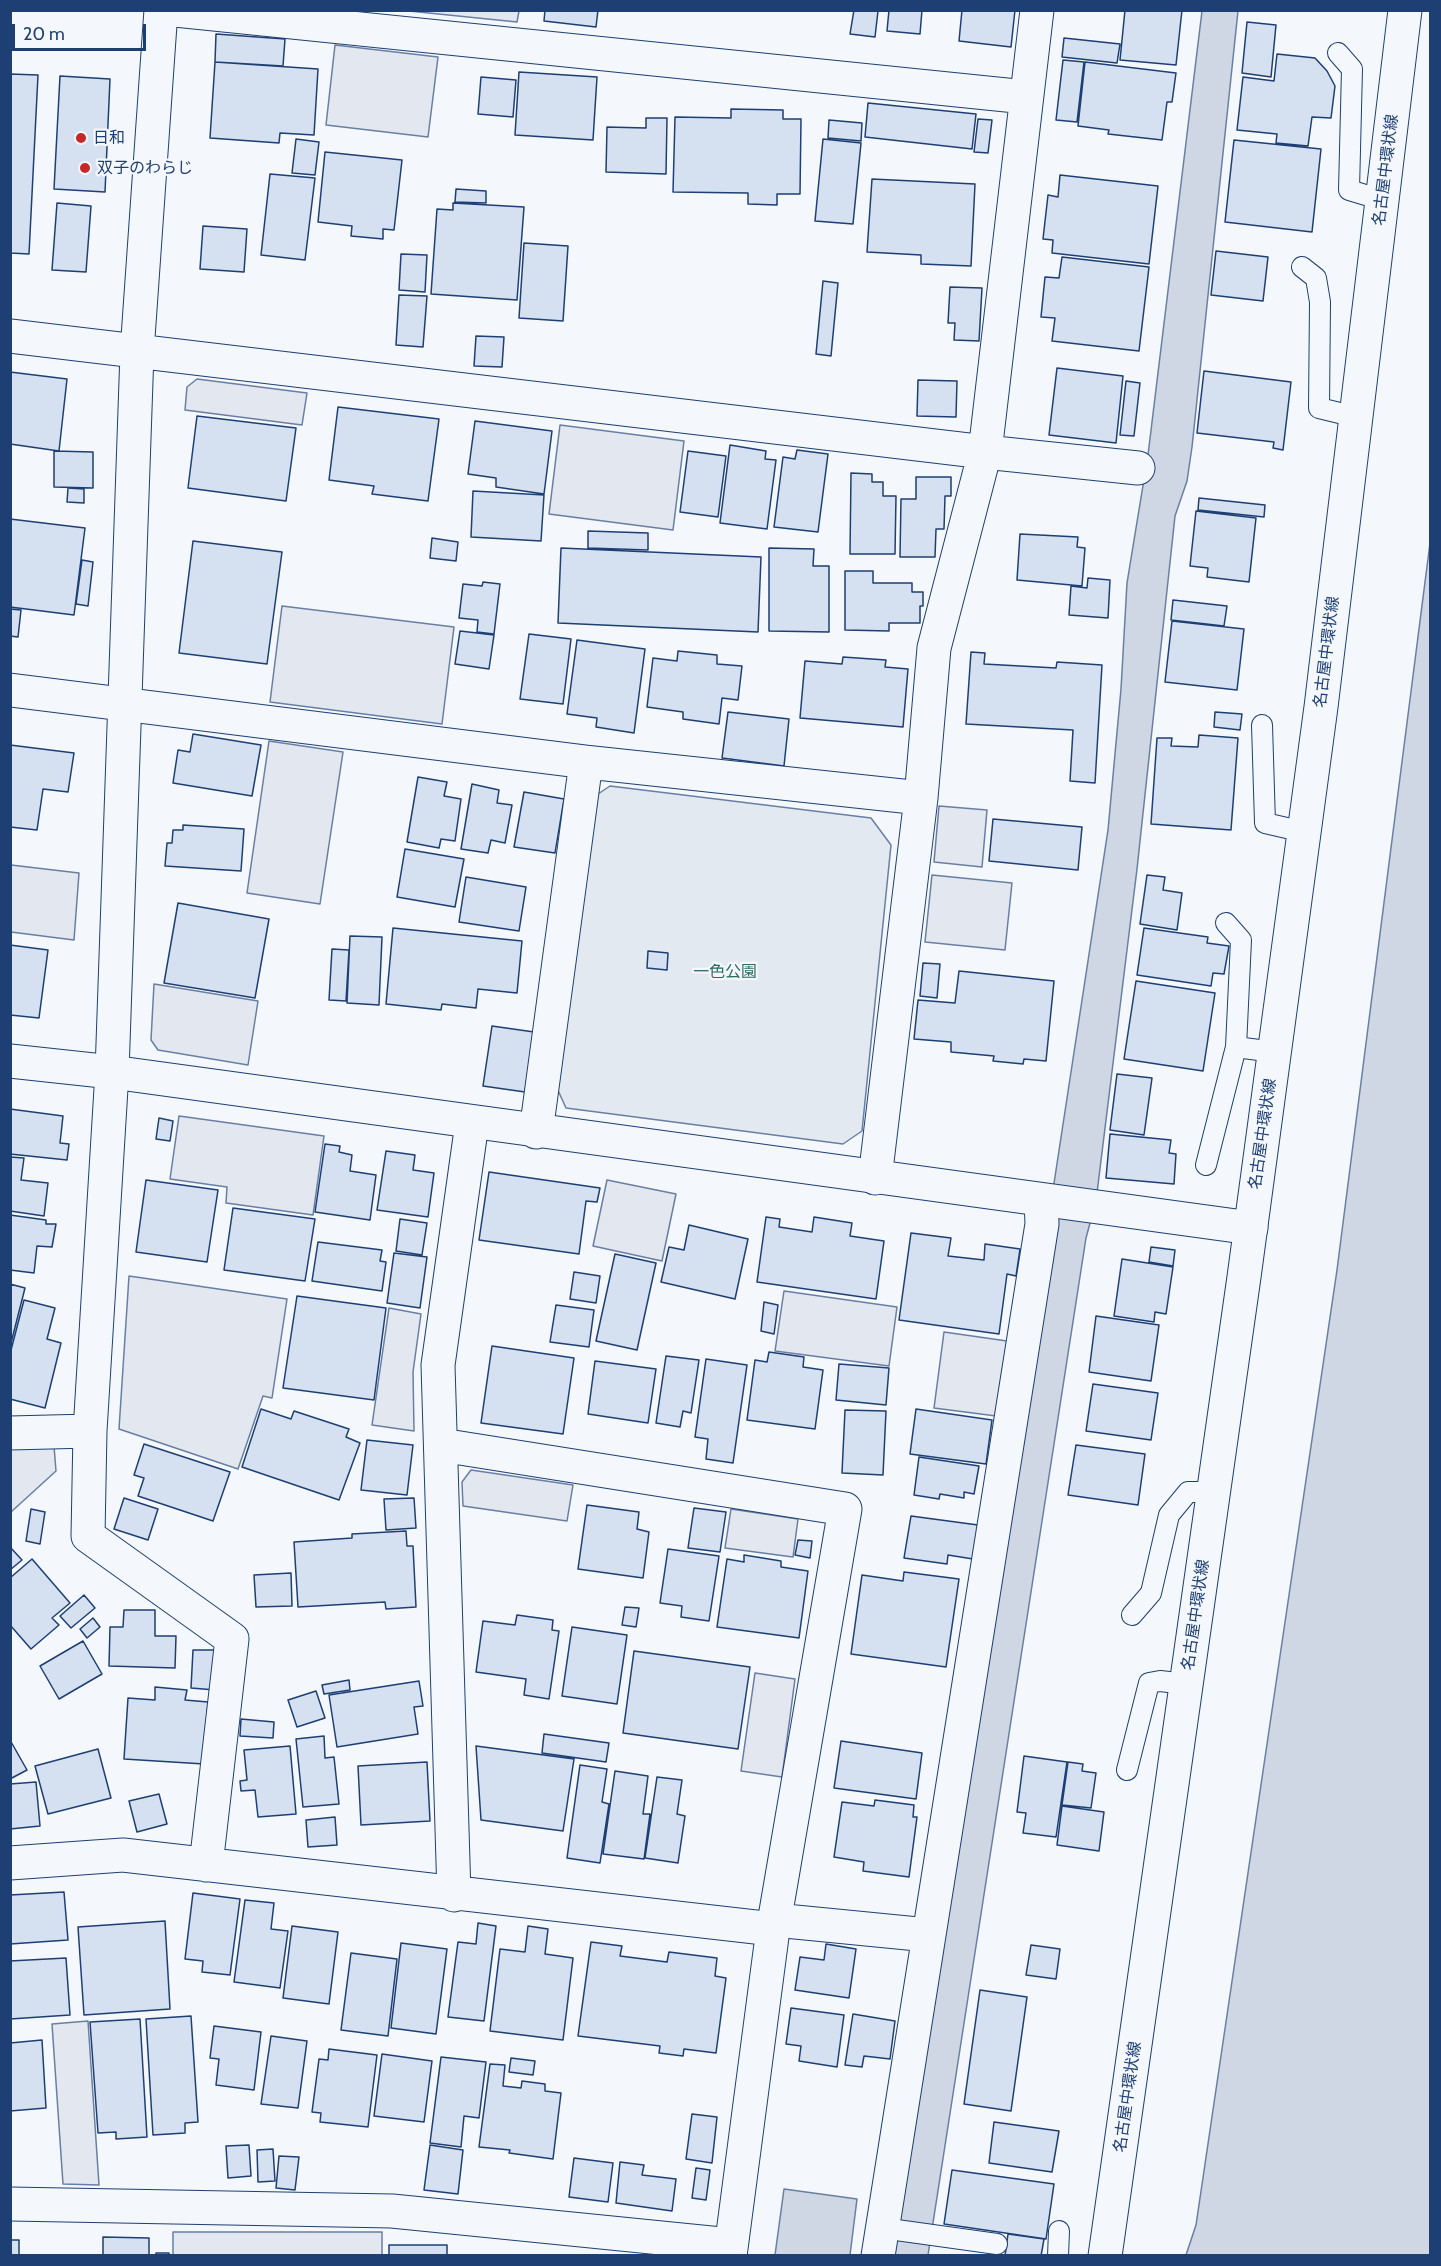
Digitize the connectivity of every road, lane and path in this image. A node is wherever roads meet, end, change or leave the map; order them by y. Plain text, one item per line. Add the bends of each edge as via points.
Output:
1 (161, 10) edge
2 (176, 10) edge
3 (1036, 10) edge
4 (1405, 10) edge
5 (1338, 53) dead end
6 (1026, 97) junction
7 (1382, 201) junction
8 (1302, 267) dead end
9 (10, 336) edge
10 (137, 352) junction
11 (1356, 417) junction
12 (986, 452) junction
13 (1138, 468) dead end
14 (10, 690) edge
15 (126, 704) junction
16 (1262, 725) dead end
17 (586, 762) junction
18 (921, 798) junction
19 (1304, 832) junction
20 (1226, 923) dead end
21 (1236, 1047) junction
22 (1274, 1052) junction
23 (10, 1061) edge
24 (112, 1072) junction
25 (472, 1123) junction
26 (536, 1132) junction
27 (1206, 1165) dead end
28 (875, 1178) junction
29 (1041, 1200) junction
30 (1251, 1228) junction
31 (90, 1431) junction
32 (10, 1433) edge
33 (441, 1445) junction
34 (1213, 1492) junction
35 (1132, 1615) dead end
36 (1186, 1684) junction
37 (1127, 1770) dead end
38 (10, 1863) edge
39 (206, 1865) junction
40 (454, 1894) junction
41 (774, 1925) junction
42 (928, 1935) junction
43 (10, 2204) edge
44 (1059, 2231) dead end
45 (884, 2237) edge
46 (997, 2244) dead end
47 (730, 2251) edge
48 (1058, 2256) edge
49 (1105, 2256) edge

1 - 10 street
2 - 6 street
3 - 6 street
4 - 7 street, 名古屋中環状線
5 - 7 lane via 1352,69 1349,190
6 - 12 street
7 - 11 street, 名古屋中環状線
8 - 11 lane via 1316,278 1320,302 1319,408
9 - 10 street
10 - 12 street
10 - 15 street
11 - 19 street, 名古屋中環状線
12 - 13 street
12 - 18 street via 934,648
14 - 15 street
15 - 17 street
15 - 24 street
16 - 19 lane via 1265,823
17 - 18 street
17 - 26 street
18 - 28 street
19 - 22 street, 名古屋中環状線
20 - 21 lane via 1241,940
21 - 22 lane
21 - 27 lane
22 - 30 street, 名古屋中環状線
23 - 24 street
24 - 25 street
24 - 31 street
25 - 26 street
25 - 33 street via 438,1365
26 - 28 street
28 - 29 street
29 - 30 street
29 - 42 street via 1042,1224
30 - 34 street, 名古屋中環状線
31 - 32 street
31 - 39 street via 88,1536 232,1639
33 - 40 street
33 - 41 street via 845,1509
34 - 35 lane via 1188,1492 1170,1515 1151,1593
34 - 36 street, 名古屋中環状線
36 - 37 lane via 1149,1683
36 - 49 street, 名古屋中環状線
38 - 39 street via 123,1855
39 - 40 street
40 - 41 street
41 - 42 street
41 - 47 street
42 - 45 street
43 - 47 street via 392,2211
44 - 48 lane
45 - 46 lane via 937,2235

